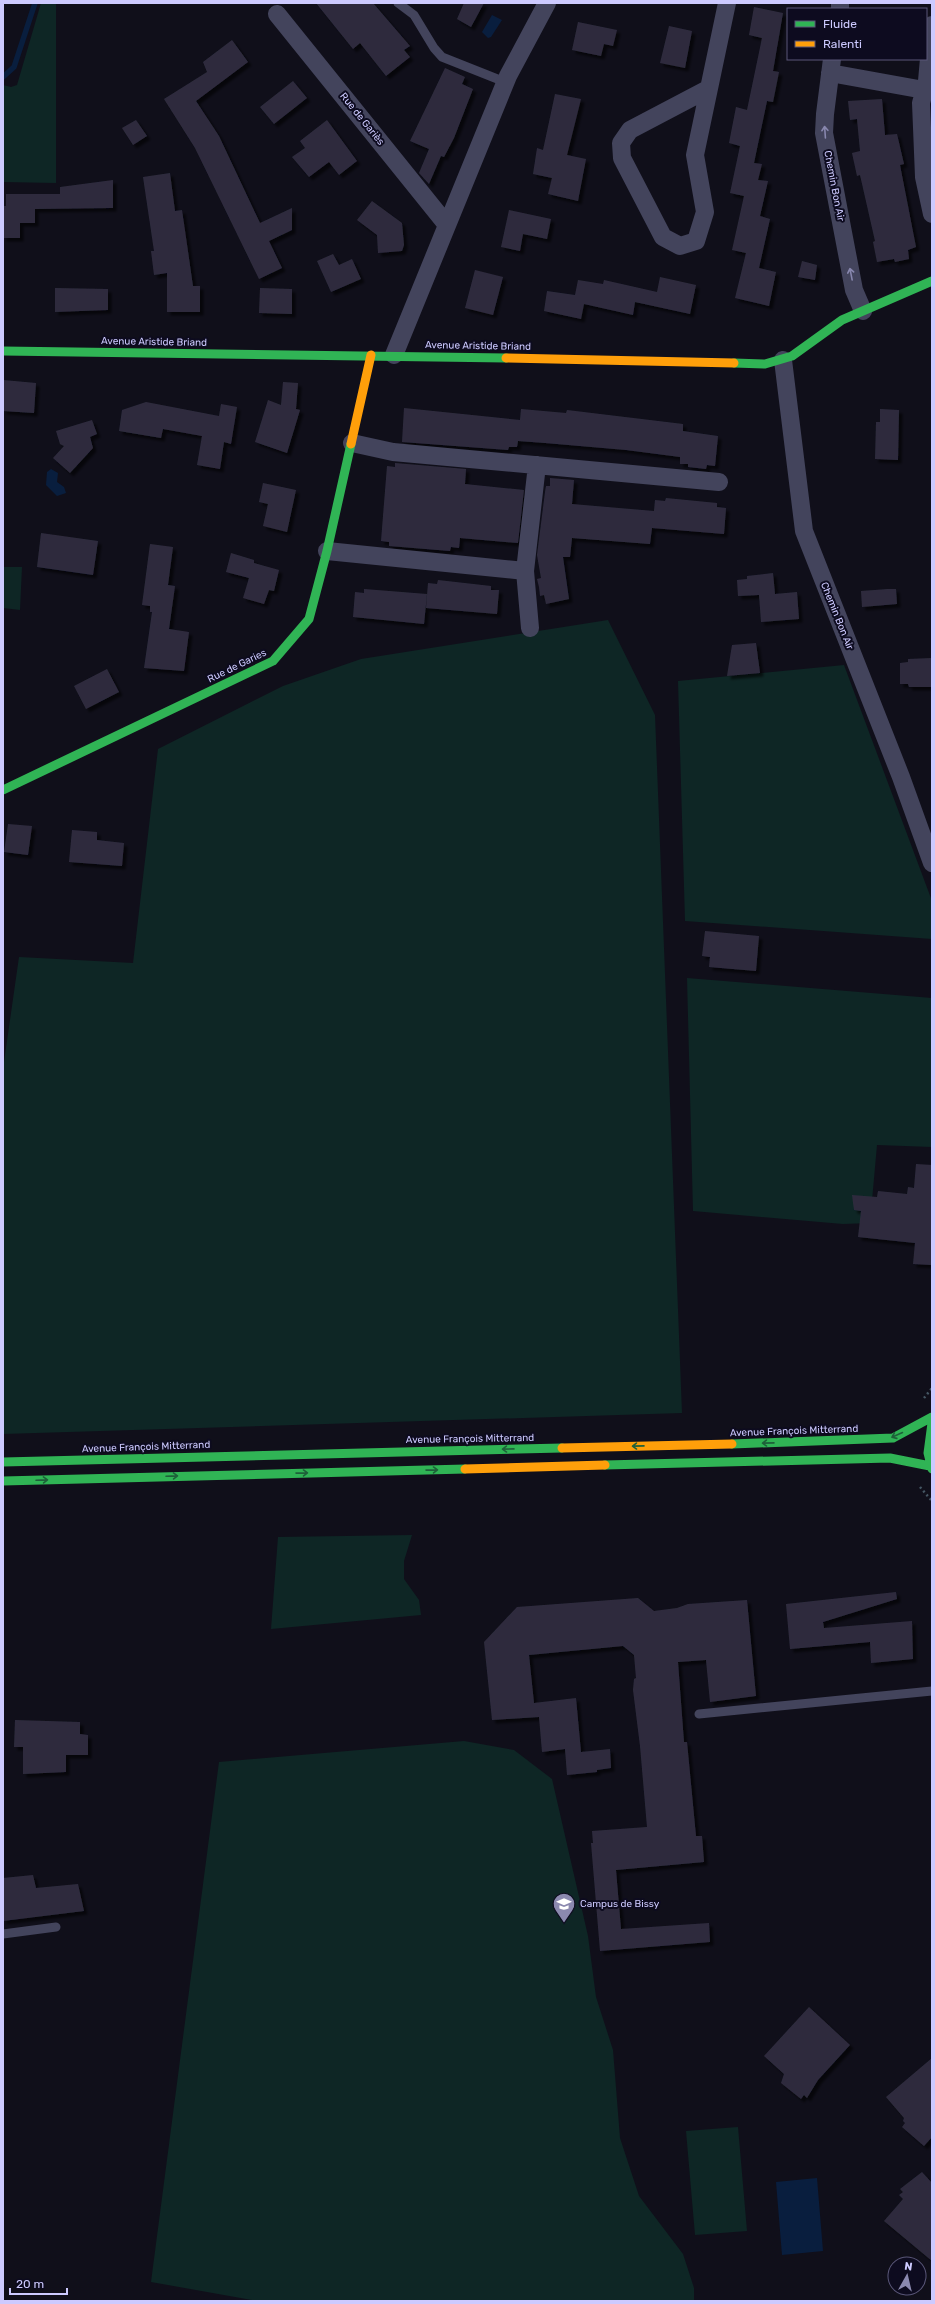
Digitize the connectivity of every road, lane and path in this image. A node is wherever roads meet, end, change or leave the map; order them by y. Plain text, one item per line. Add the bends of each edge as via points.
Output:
1 (398, 3) edge
2 (547, 3) edge
3 (727, 3) edge
4 (277, 14) dead end
5 (932, 25) edge
6 (831, 66) edge
7 (505, 82) junction
8 (708, 89) junction
9 (924, 90) junction
10 (932, 214) edge
11 (447, 225) junction
12 (932, 281) edge
13 (863, 311) junction
14 (3, 351) edge
15 (372, 355) junction
16 (394, 355) junction
17 (783, 360) junction
18 (352, 442) junction
19 (537, 465) junction
20 (719, 482) dead end
21 (327, 551) junction
22 (525, 571) junction
23 (530, 628) dead end
24 (3, 790) edge
25 (932, 863) edge
26 (932, 1418) edge
27 (932, 1423) edge
28 (3, 1462) edge
29 (931, 1468) edge
30 (3, 1481) edge
31 (932, 1691) edge
32 (699, 1714) dead end
33 (56, 1927) dead end
34 (3, 1934) edge

1 - 7 lane via 414,15 442,57
2 - 7 street
3 - 8 street
4 - 11 street, Rue de Gariès
5 - 9 street
6 - 9 street
13 -> 6 street, Chemin Bon Air via 854,290 824,133
7 - 11 street
8 - 8 street via 695,155 705,212 696,241 680,246 664,237 622,158 621,143 630,130
9 - 10 street via 921,104 922,158
11 - 16 street
12 - 13 main road, Avenue Aristide Briand
13 - 17 main road, Avenue Aristide Briand via 842,320
14 - 15 main road, Avenue Aristide Briand
15 - 16 main road, Avenue Aristide Briand
15 - 18 main road, Rue de Garies
16 - 17 main road, Avenue Aristide Briand via 765,364
17 - 25 street, Chemin Bon Air via 804,531 901,777
18 - 19 street via 393,452
18 - 21 main road, Rue de Garies
19 - 20 street
19 - 22 street
21 - 22 street
21 - 24 main road, Rue de Garies via 308,619 273,661
22 - 23 street
26 -> 28 main road, Avenue François Mitterrand via 893,1438 810,1442
27 - 29 main road via 928,1451
30 -> 29 main road via 890,1458
31 - 32 lane
33 - 34 lane

